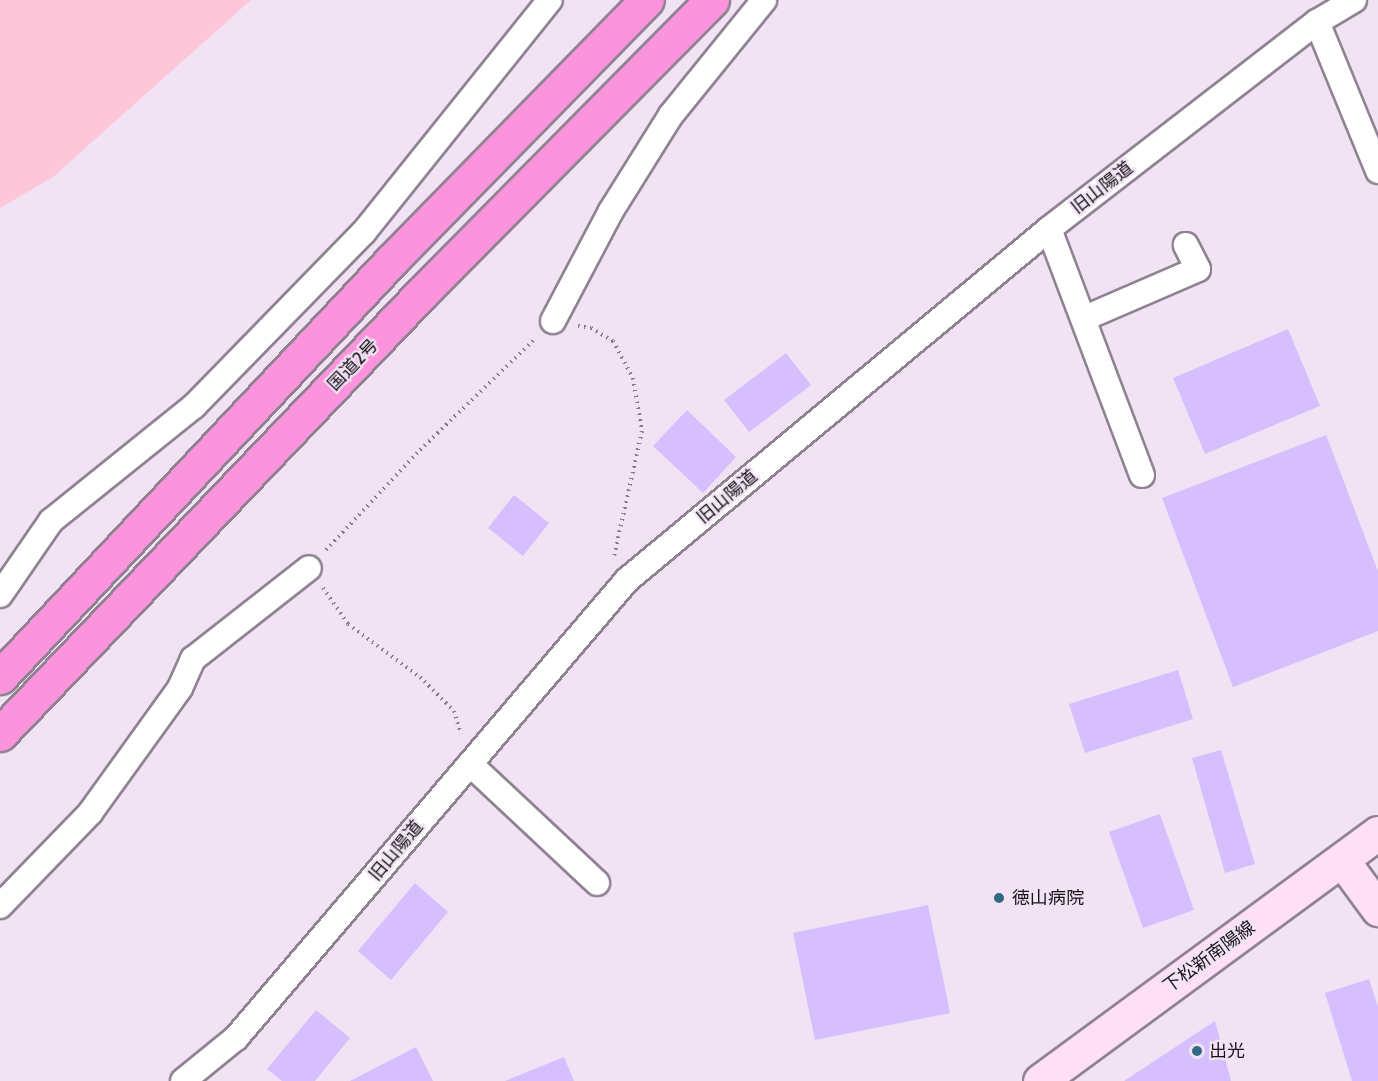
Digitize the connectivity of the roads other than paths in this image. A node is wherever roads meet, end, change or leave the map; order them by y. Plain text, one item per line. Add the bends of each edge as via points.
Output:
1 (550, 0) edge
2 (647, 0) edge
3 (712, 0) edge
4 (764, 0) edge
5 (1354, 0) edge
6 (1317, 22) junction
7 (1378, 171) edge
8 (1049, 229) junction
9 (364, 232) junction
10 (1186, 245) dead end
11 (392, 260) junction
12 (1084, 318) junction
13 (553, 321) road end
14 (1142, 475) dead end
15 (309, 568) road end
16 (0, 595) edge
17 (0, 677) edge
18 (0, 734) edge
19 (470, 764) junction
20 (1378, 833) edge
21 (1342, 860) junction
22 (597, 883) dead end
23 (0, 906) edge
24 (1378, 909) edge
25 (183, 1081) edge
26 (1040, 1081) edge

1 - 9 street
2 - 11 highway
3 - 18 highway, 国道2号 via 420,295
4 - 13 street via 671,116 611,212
5 - 6 street, 旧山陽道
6 - 7 street
6 - 8 street, 旧山陽道
8 - 12 street
8 - 19 street, 旧山陽道 via 627,580
9 - 11 street
9 - 16 street via 194,406 51,521
10 - 12 street via 1198,269
11 - 17 highway
12 - 14 street
15 - 23 street via 194,659 180,688 90,813
19 - 22 street
19 - 25 street, 旧山陽道 via 236,1038
20 - 21 main road, 下松新南陽線
21 - 24 main road
21 - 26 main road, 下松新南陽線

